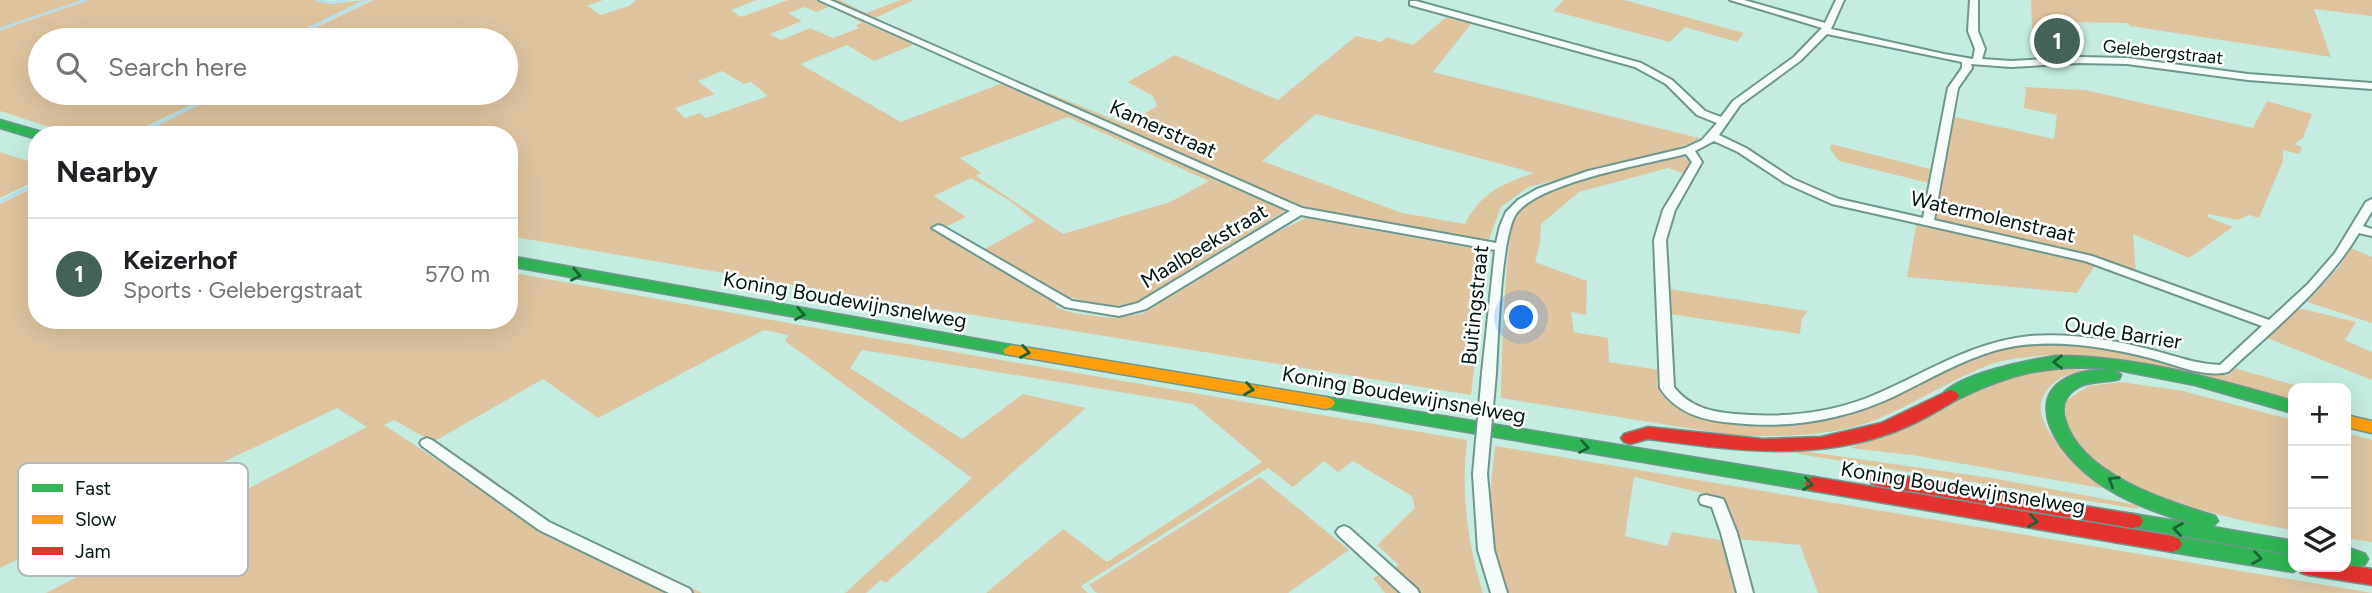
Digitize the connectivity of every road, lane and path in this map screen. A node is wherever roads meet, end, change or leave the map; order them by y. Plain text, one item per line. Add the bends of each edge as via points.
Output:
1 (823, 0) edge
2 (1734, 0) edge
3 (1840, 0) edge
4 (1974, 0) edge
5 (1413, 3) dead end
6 (1828, 29) junction
7 (1971, 61) junction
8 (2372, 86) edge
9 (1724, 122) junction
10 (0, 124) edge
11 (28, 132) edge
12 (1714, 137) junction
13 (0, 140) edge
14 (28, 148) edge
15 (1689, 150) junction
16 (2372, 202) edge
17 (1299, 211) junction
18 (1928, 221) junction
19 (939, 228) dead end
20 (2356, 228) junction
21 (2372, 233) edge
22 (1502, 248) junction
23 (518, 249) edge
24 (518, 263) edge
25 (2269, 324) junction
26 (1681, 404) joint
27 (2288, 406) edge
28 (2288, 412) edge
29 (2351, 422) edge
30 (2372, 427) edge
31 (2351, 428) edge
32 (2372, 434) edge
33 (1630, 438) junction
34 (427, 443) dead end
35 (1706, 500) dead end
36 (1344, 532) dead end
37 (2288, 538) edge
38 (2288, 547) edge
39 (2288, 563) edge
40 (2337, 572) edge
41 (2372, 578) edge
42 (684, 593) edge
43 (1411, 593) edge
44 (1499, 593) edge
45 (1745, 593) edge

1 - 17 street, Kamerstraat
2 - 6 street, Gelebergstraat
3 - 6 street, Buitingstraat
4 - 7 street via 1973,31 1980,49
5 - 9 street via 1638,65 1669,82 1697,110
6 - 7 street, Gelebergstraat
6 - 9 street, Buitingstraat via 1807,52 1735,105
7 - 8 street, Gelebergstraat via 2127,61 2259,79
7 - 18 street via 1953,88
9 - 12 street, Buitingstraat
10 - 11 highway
12 - 15 street, Buitingstraat
12 - 18 street, Watermolenstraat via 1832,200
13 - 14 highway
15 - 22 street, Buitingstraat via 1535,192 1509,215
15 - 26 street via 1697,162 1669,209 1660,240 1667,388
16 - 20 street, Oude Barrier
17 - 19 street, Maalbeekstraat via 1142,306 1119,312 1069,304
17 - 22 street, Kamerstraat
18 - 25 street, Watermolenstraat via 2088,258
20 - 21 street
20 - 25 street, Oude Barrier via 2312,287
22 - 44 street, Buitingstraat, bridge via 1480,474 1486,550
23 - 33 highway, Koning Boudewijnsnelweg
24 -> 39 highway, Koning Boudewijnsnelweg via 896,331
25 - 26 street, Oude Barrier via 2223,369 2103,345 2034,340 1979,349 1872,401 1814,417 1737,419 1697,412
27 -> 33 highway via 2110,365 2049,362 1993,374 1895,424 1847,440 1772,446 1648,433
37 -> 28 highway via 2190,516 2130,491 2073,450 2059,430 2054,410 2066,386 2107,375 2171,382
29 - 30 highway
31 - 32 highway
38 -> 33 highway, Koning Boudewijnsnelweg
34 - 42 street via 544,526
35 - 45 street via 1718,503
36 - 43 street
40 - 41 highway

